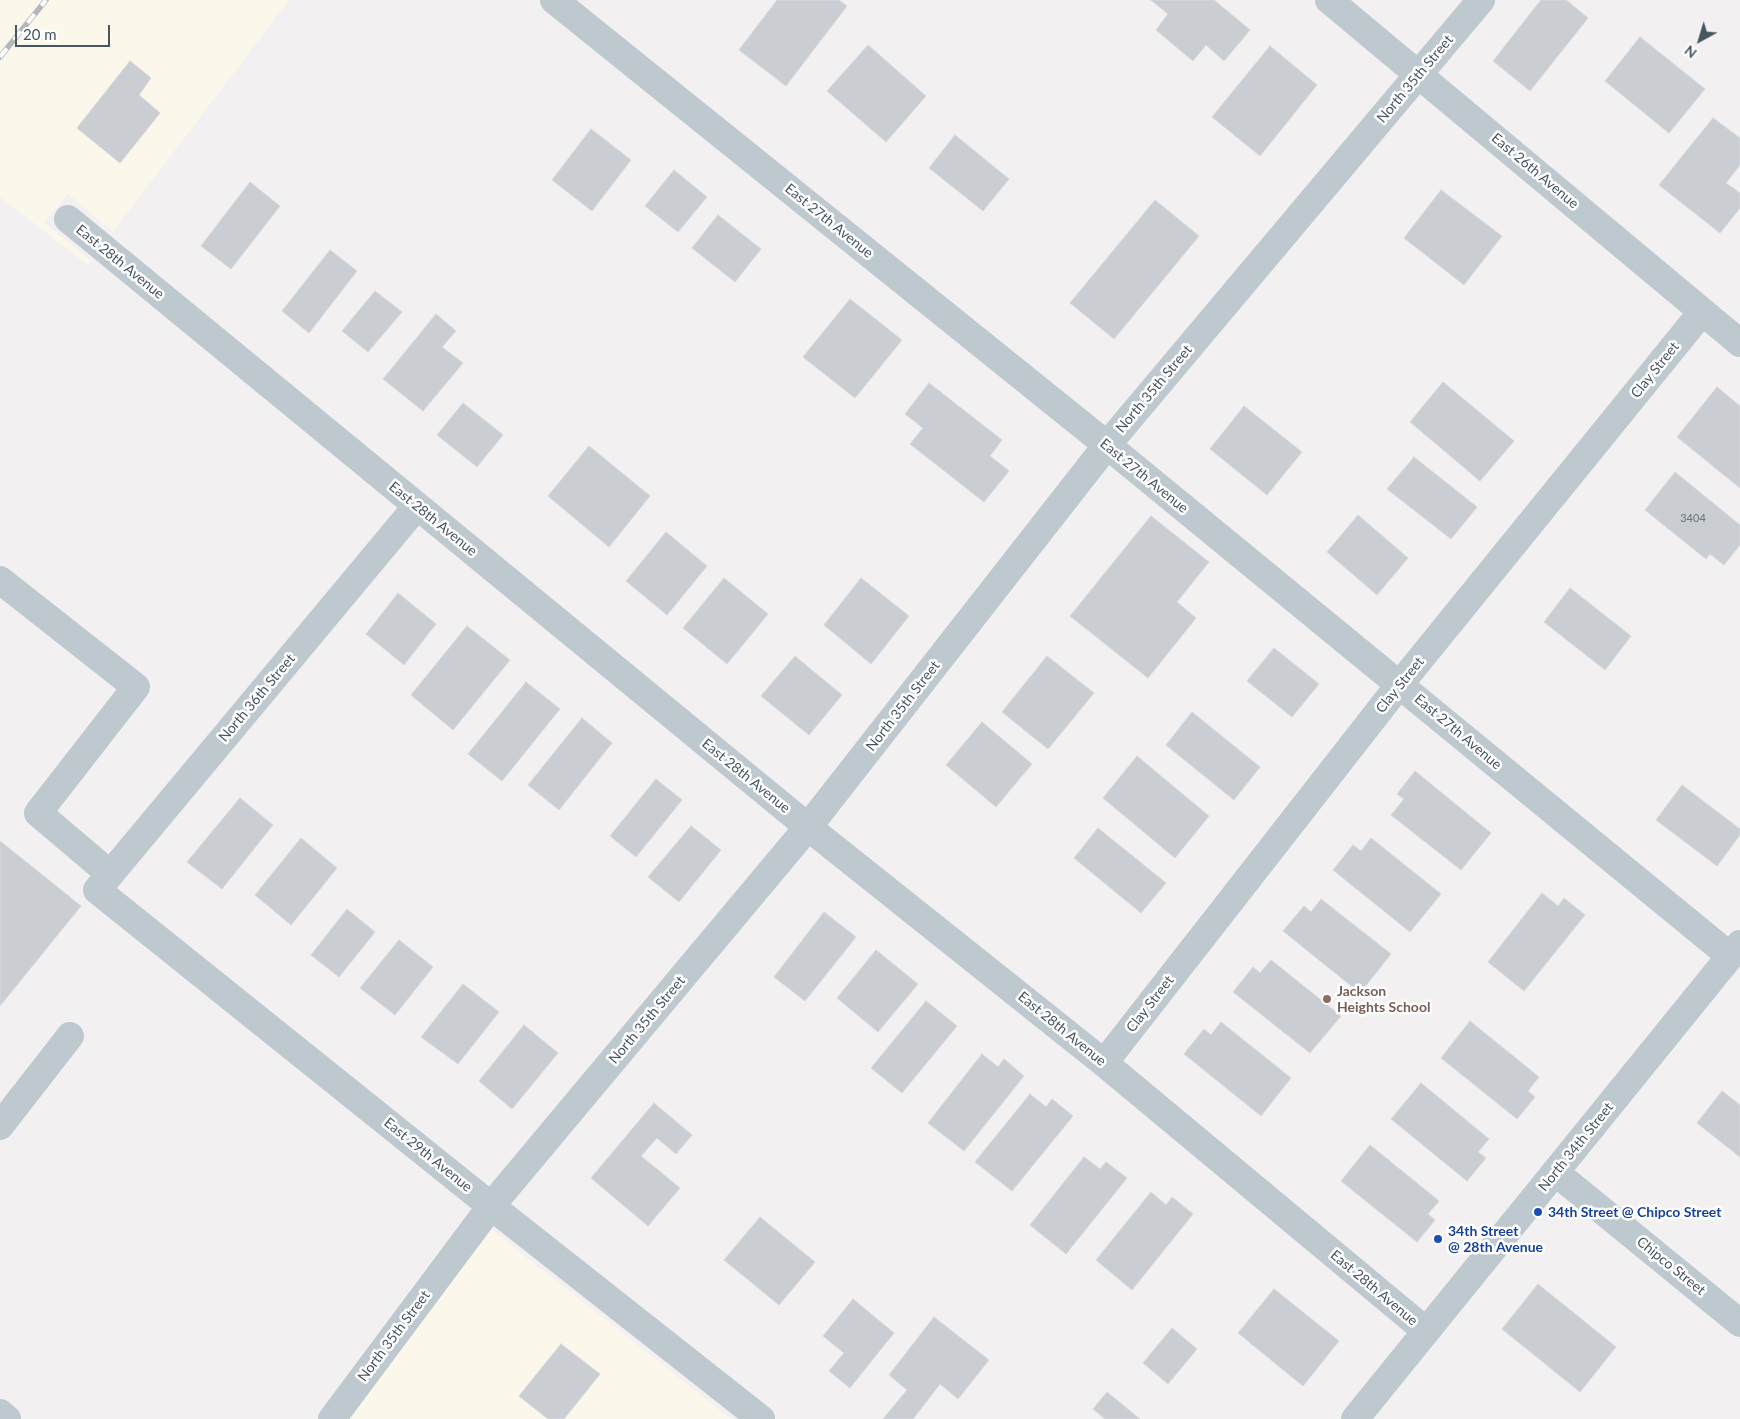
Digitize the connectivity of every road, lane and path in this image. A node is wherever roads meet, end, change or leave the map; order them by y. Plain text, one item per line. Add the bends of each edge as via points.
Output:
1 (554, 0) edge
2 (1329, 0) edge
3 (1481, 0) edge
4 (1420, 74) junction
5 (68, 219) dead end
6 (1702, 312) junction
7 (1740, 343) edge
8 (1107, 445) junction
9 (416, 506) junction
10 (0, 580) edge
11 (1400, 684) junction
12 (808, 827) junction
13 (104, 882) junction
14 (1735, 950) edge
15 (70, 1036) dead end
16 (1104, 1063) junction
17 (0, 1126) edge
18 (1556, 1172) junction
19 (491, 1206) junction
20 (1740, 1323) edge
21 (1426, 1331) junction
22 (0, 1413) edge
23 (7, 1419) edge
24 (332, 1419) edge
25 (761, 1419) edge
26 (1355, 1419) edge

1 - 8 street, East 27th Avenue
2 - 4 street, East 26th Avenue
3 - 4 street, North 35th Street
4 - 6 street, East 26th Avenue
4 - 8 street, North 35th Street
5 - 9 street, East 28th Avenue
6 - 7 street, East 26th Avenue
6 - 11 street, Clay Street
8 - 11 street, East 27th Avenue
8 - 12 street, North 35th Street
9 - 12 street, East 28th Avenue
9 - 13 street, North 36th Street
10 - 13 street, East 29th Avenue via 136,687 38,813
11 - 14 street, East 27th Avenue
11 - 16 street, Clay Street
12 - 16 street, East 28th Avenue
12 - 19 street, North 35th Street
13 - 19 street, East 29th Avenue
14 - 18 street, North 34th Street
15 - 17 street
16 - 21 street, East 28th Avenue
18 - 20 street, Chipco Street
18 - 21 street, North 34th Street
19 - 24 street, North 35th Street
19 - 25 street, East 29th Avenue
21 - 26 street, North 34th Street
22 - 23 street

